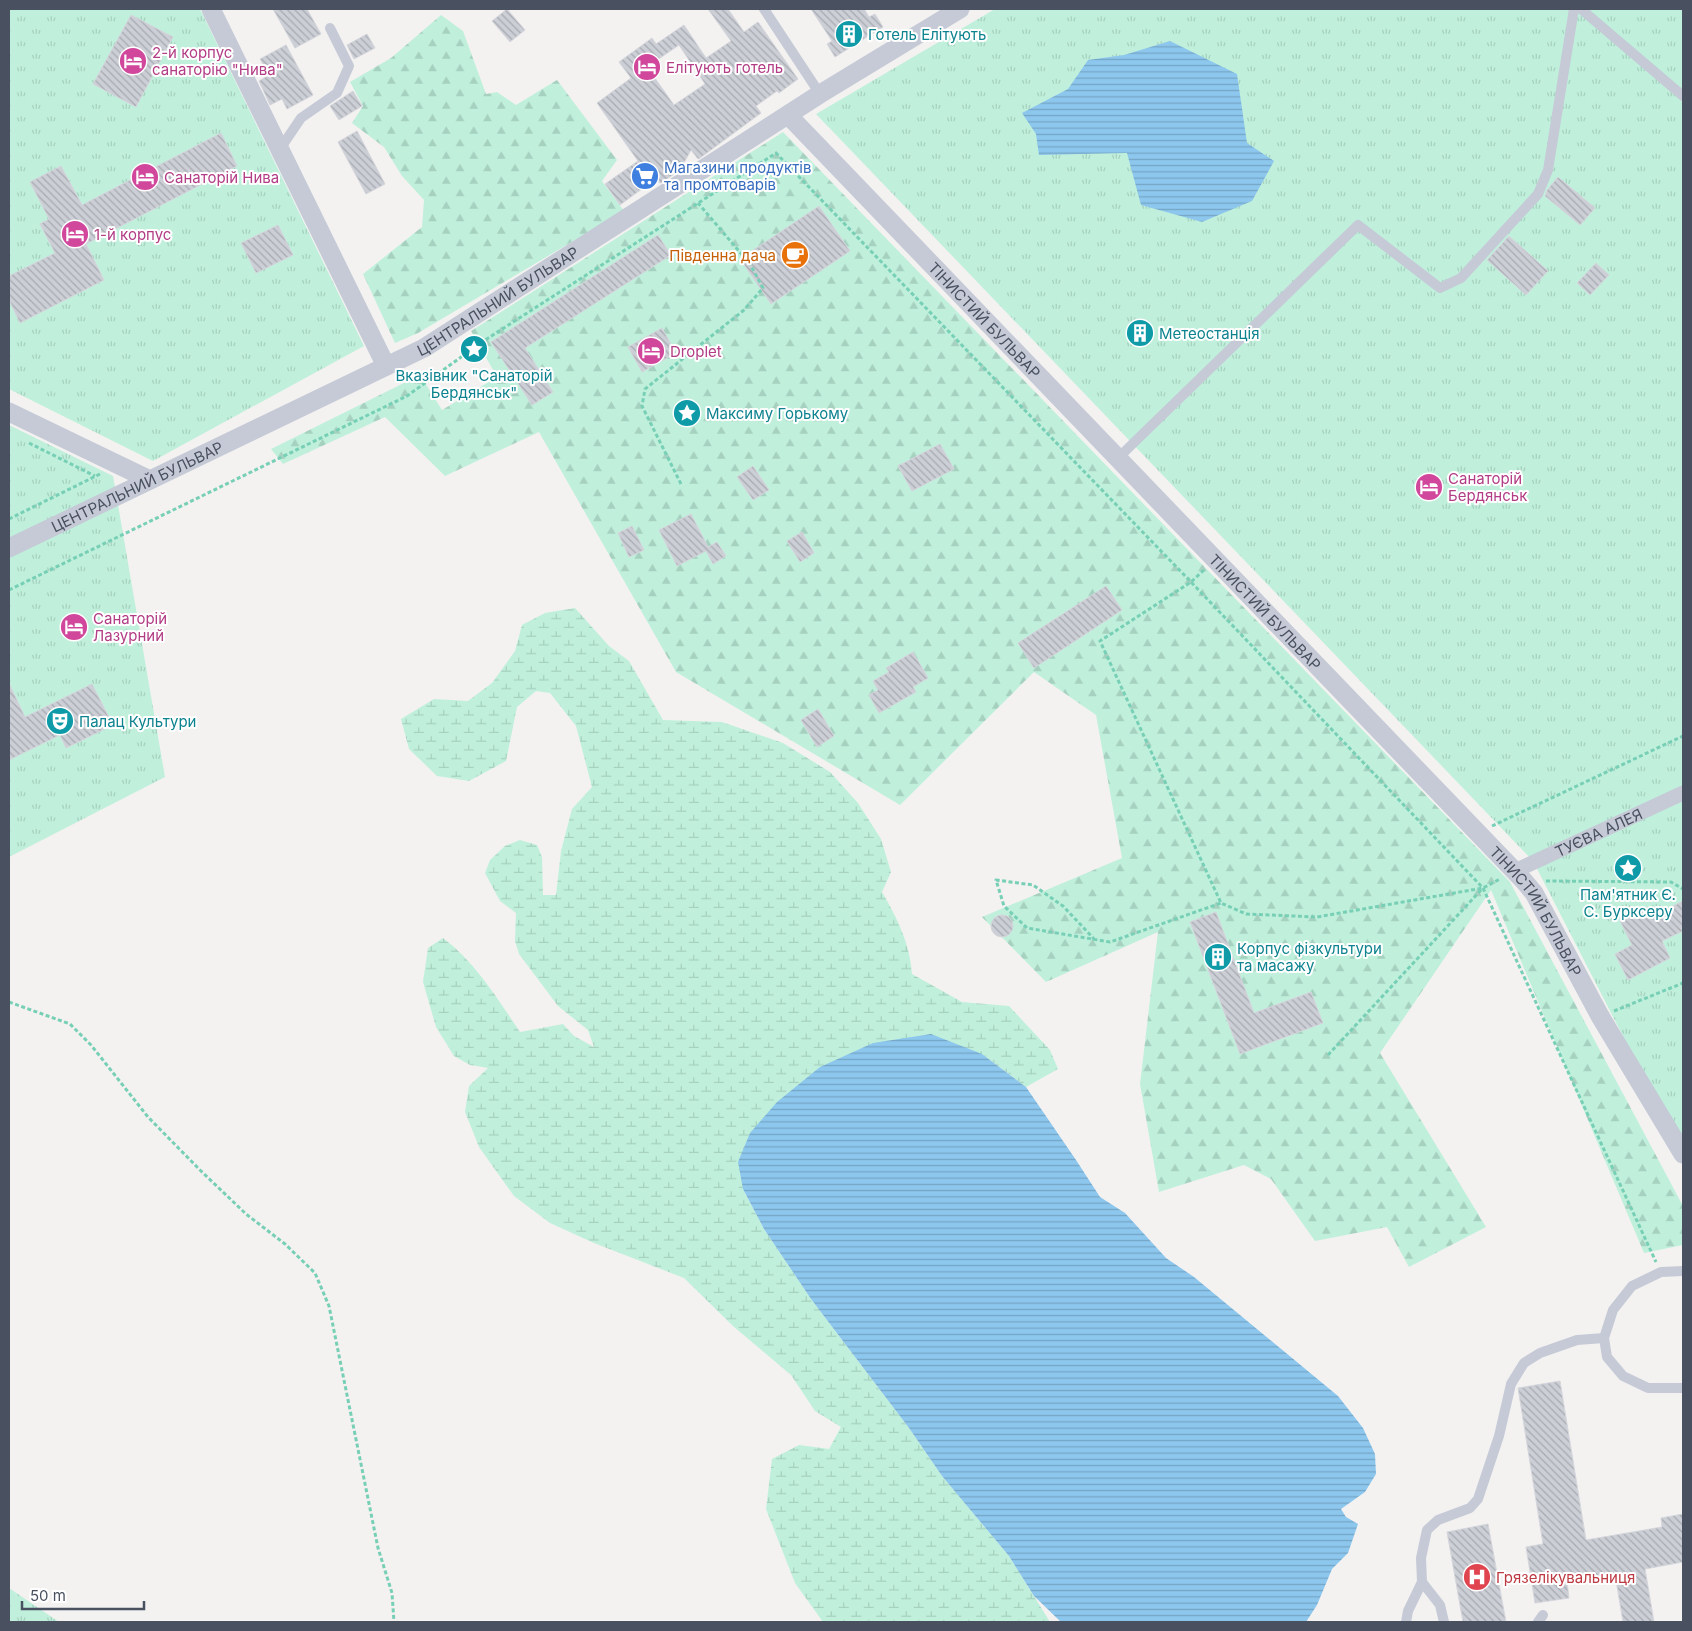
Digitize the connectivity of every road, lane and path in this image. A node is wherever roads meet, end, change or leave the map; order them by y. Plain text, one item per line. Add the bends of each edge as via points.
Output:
1 (211, 9) edge
2 (764, 9) edge
3 (960, 9) edge
4 (1574, 9) edge
5 (1581, 9) edge
6 (330, 28) dead end
7 (820, 94) junction
8 (1683, 96) edge
9 (788, 115) junction
10 (280, 149) junction
11 (698, 203) junction
12 (386, 366) junction
13 (9, 412) edge
14 (26, 441) dead end
15 (1118, 458) junction
16 (150, 480) junction
17 (681, 484) dead end
18 (9, 519) edge
19 (9, 548) edge
20 (1216, 560) junction
21 (1191, 582) junction
22 (9, 590) edge
23 (1683, 736) edge
24 (1683, 793) edge
25 (1478, 832) junction
26 (1520, 876) junction
27 (1483, 888) junction
28 (1683, 889) edge
29 (1221, 903) junction
30 (1095, 940) junction
31 (1683, 983) edge
32 (9, 1002) edge
33 (1600, 1016) junction
34 (1328, 1055) dead end
35 (1683, 1154) edge
36 (1683, 1271) edge
37 (1661, 1272) junction
38 (1604, 1338) junction
39 (1683, 1388) edge
40 (1422, 1582) junction
41 (394, 1622) edge
42 (1406, 1622) edge
43 (1444, 1622) edge

1 - 10 street
2 - 7 lane
3 - 7 street, ЦЕНТРАЛЬНИЙ БУЛЬВАР
4 - 15 lane via 1548,170 1538,194 1461,278 1440,288 1358,225
5 - 8 lane
6 - 10 lane via 349,66 337,93 301,118
7 - 9 street, ЦЕНТРАЛЬНИЙ БУЛЬВАР
9 - 12 street, ЦЕНТРАЛЬНИЙ БУЛЬВАР via 424,348
9 - 15 street, ТІНИСТИЙ БУЛЬВАР
10 - 12 street
11 - 17 path via 750,264 763,288 744,310 645,389 642,406
11 - 21 path via 776,153
11 - 22 path via 482,342 407,396
12 - 16 street, ЦЕНТРАЛЬНИЙ БУЛЬВАР
13 - 16 street
14 - 18 path via 95,476
15 - 20 street, ТІНИСТИЙ БУЛЬВАР
16 - 19 street, ЦЕНТРАЛЬНИЙ БУЛЬВАР
20 - 21 path
20 - 25 street, ТІНИСТИЙ БУЛЬВАР
21 - 27 path
21 - 29 path via 1100,641
23 - 25 path
24 - 26 street, ТУЄВА АЛЕЯ
25 - 26 street, ТІНИСТИЙ БУЛЬВАР
26 - 28 path via 1671,882
26 - 33 street, ТІНИСТИЙ БУЛЬВАР via 1534,893
27 - 29 path via 1317,917 1246,914
27 - 34 path
27 - 37 path
29 - 30 path via 1110,942
30 - 30 path via 1027,928 1004,906 996,880 1033,885 1063,906
31 - 33 path
32 - 41 path via 70,1024 91,1045 148,1117 200,1170 315,1273 329,1306 378,1548 392,1593
33 - 35 street, ТІНИСТИЙ БУЛЬВАР
36 - 37 lane
37 - 38 lane via 1632,1286 1613,1310
38 - 39 lane via 1607,1357 1623,1376 1648,1388
38 - 40 lane via 1577,1340 1540,1353 1524,1363 1511,1384 1499,1436 1478,1499 1470,1508 1438,1520 1427,1530 1421,1558
40 - 42 lane via 1408,1610
40 - 43 lane via 1440,1606

